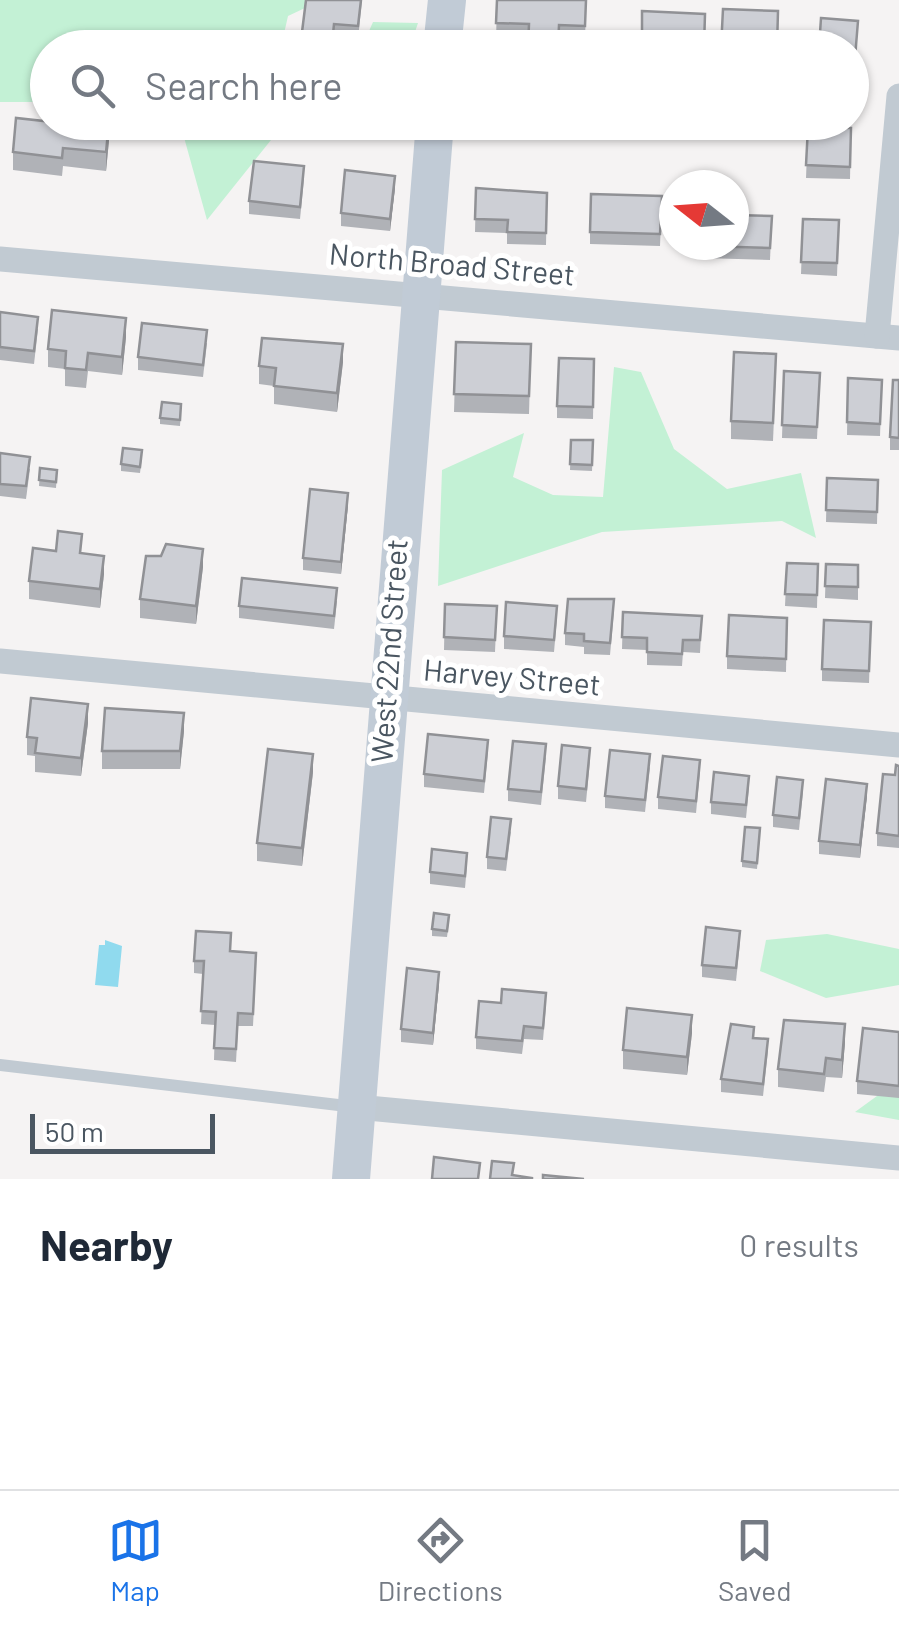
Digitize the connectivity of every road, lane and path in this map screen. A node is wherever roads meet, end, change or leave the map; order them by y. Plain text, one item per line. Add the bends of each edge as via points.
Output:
1 (447, 0) edge
2 (444, 30) edge
3 (899, 96) edge
4 (433, 140) edge
5 (0, 259) edge
6 (419, 295) junction
7 (888, 337) edge
8 (0, 661) edge
9 (386, 699) junction
10 (899, 744) edge
11 (0, 1065) edge
12 (357, 1107) junction
13 (899, 1158) edge
14 (351, 1179) edge

1 - 2 street
3 - 7 street
4 - 6 street, West 22nd Street
5 - 6 street, North Broad Street
6 - 7 street, North Broad Street
6 - 9 street, West 22nd Street
8 - 9 street, Harvey Street
9 - 10 street, Harvey Street
9 - 12 street, West 22nd Street
11 - 12 lane
12 - 13 street
12 - 14 street, West 22nd Street

